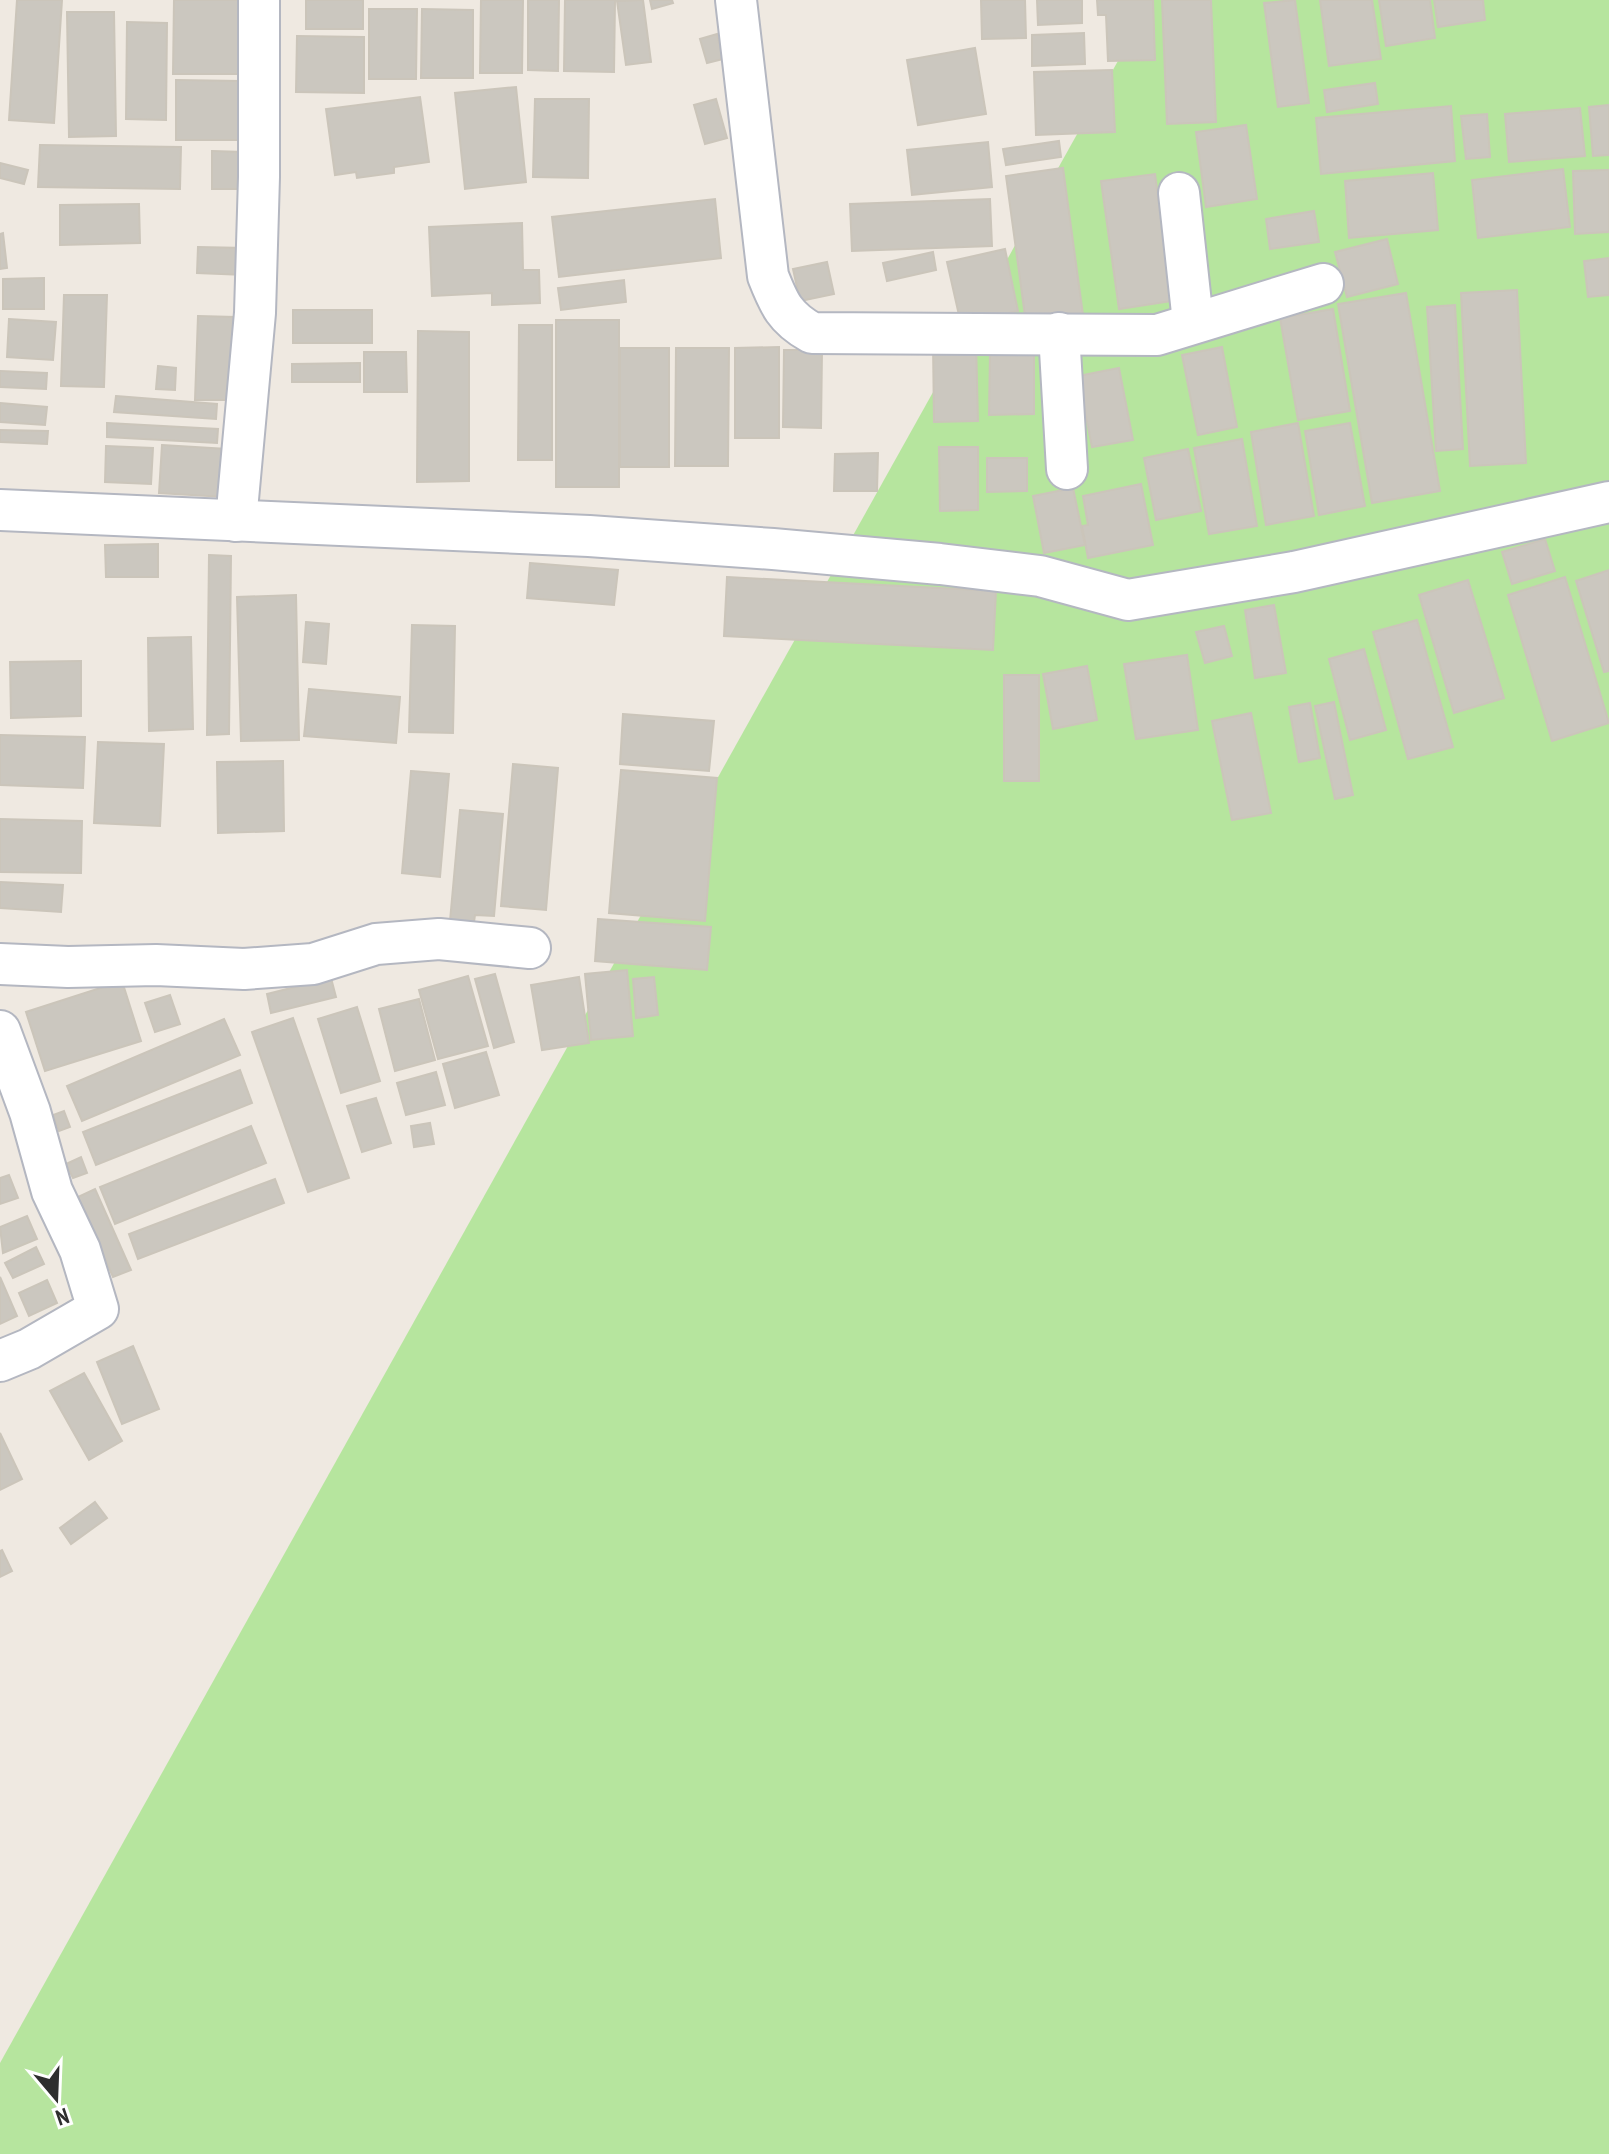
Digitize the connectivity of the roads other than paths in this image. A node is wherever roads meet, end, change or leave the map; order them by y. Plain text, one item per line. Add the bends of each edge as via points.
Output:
1 (259, 0) edge
2 (736, 0) edge
3 (1179, 193) dead end
4 (1323, 284) dead end
5 (1193, 322) junction
6 (1059, 333) junction
7 (1067, 469) dead end
8 (1609, 502) edge
9 (0, 510) edge
10 (236, 521) junction
11 (530, 948) dead end
12 (0, 964) edge
13 (0, 1031) edge
14 (0, 1361) edge

1 - 10 street via 255,313
2 - 6 street via 768,276 780,306 795,324 812,333
3 - 5 street
4 - 5 street
5 - 6 street via 1157,335
6 - 7 street
8 - 10 street via 1294,572 1128,600 1040,576 773,549
9 - 10 street
11 - 12 street via 439,939 376,944 313,964 244,969
13 - 14 street via 52,1191 80,1250 98,1309

